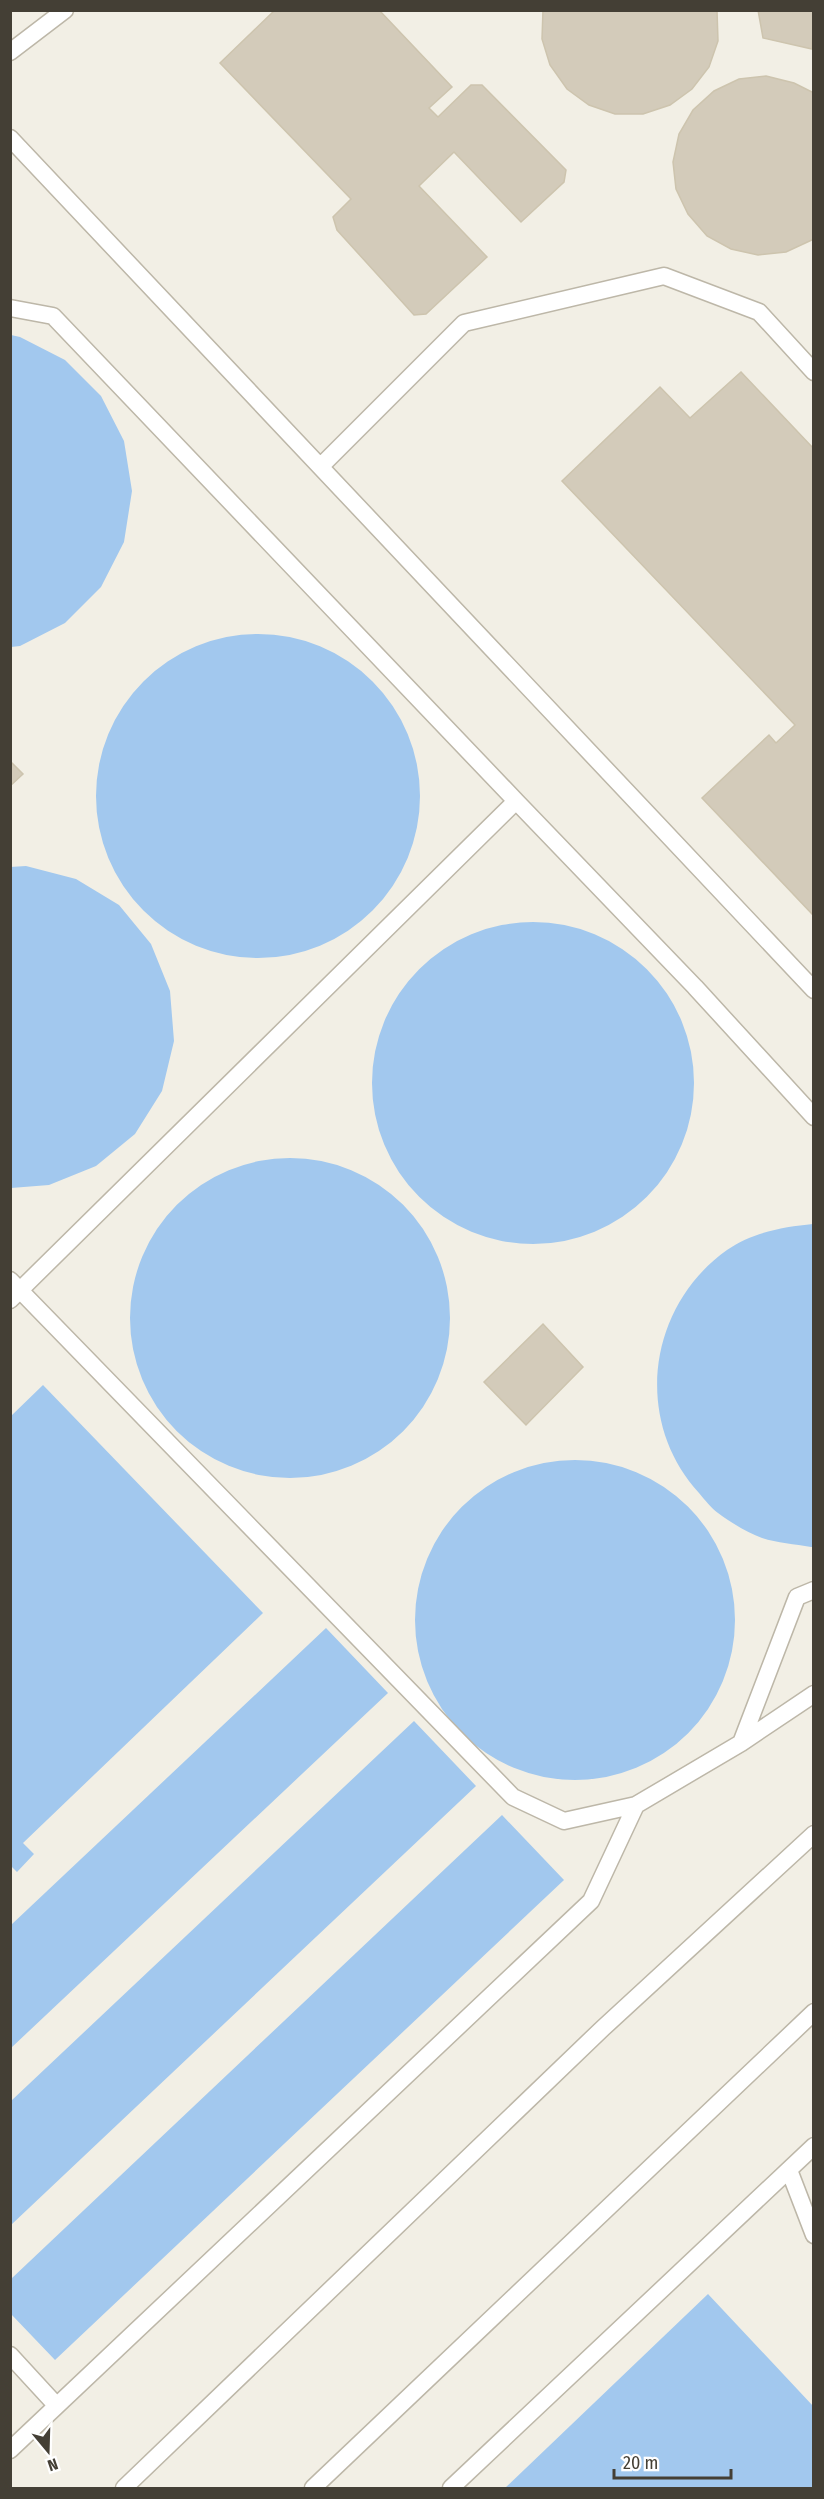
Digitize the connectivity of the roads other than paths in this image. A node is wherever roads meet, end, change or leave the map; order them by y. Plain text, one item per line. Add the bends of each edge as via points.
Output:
1 (65, 10) edge
2 (10, 52) edge
3 (10, 138) edge
4 (10, 308) edge
5 (813, 372) edge
6 (321, 466) junction
7 (516, 801) junction
8 (813, 990) edge
9 (813, 1117) edge
10 (14, 1290) edge
11 (813, 1590) edge
12 (813, 1694) edge
13 (741, 1743) junction
14 (636, 1805) junction
15 (813, 1834) edge
16 (813, 2012) edge
17 (813, 2146) edge
18 (789, 2169) junction
19 (813, 2235) edge
20 (10, 2355) edge
21 (56, 2405) junction
22 (10, 2450) edge
23 (124, 2488) edge
24 (313, 2488) edge
25 (451, 2488) edge

1 - 2 lane
3 - 6 lane
4 - 7 lane via 53,316
5 - 6 lane via 759,312 664,276 465,323
6 - 8 lane
7 - 9 lane via 695,987
7 - 10 lane
10 - 14 lane via 513,1797 564,1821
11 - 13 lane via 797,1598
12 - 13 lane
13 - 14 lane
14 - 21 lane via 591,1901
15 - 23 lane via 603,2028
16 - 24 lane
17 - 18 lane
18 - 19 lane
18 - 25 lane
20 - 21 lane
21 - 22 lane

